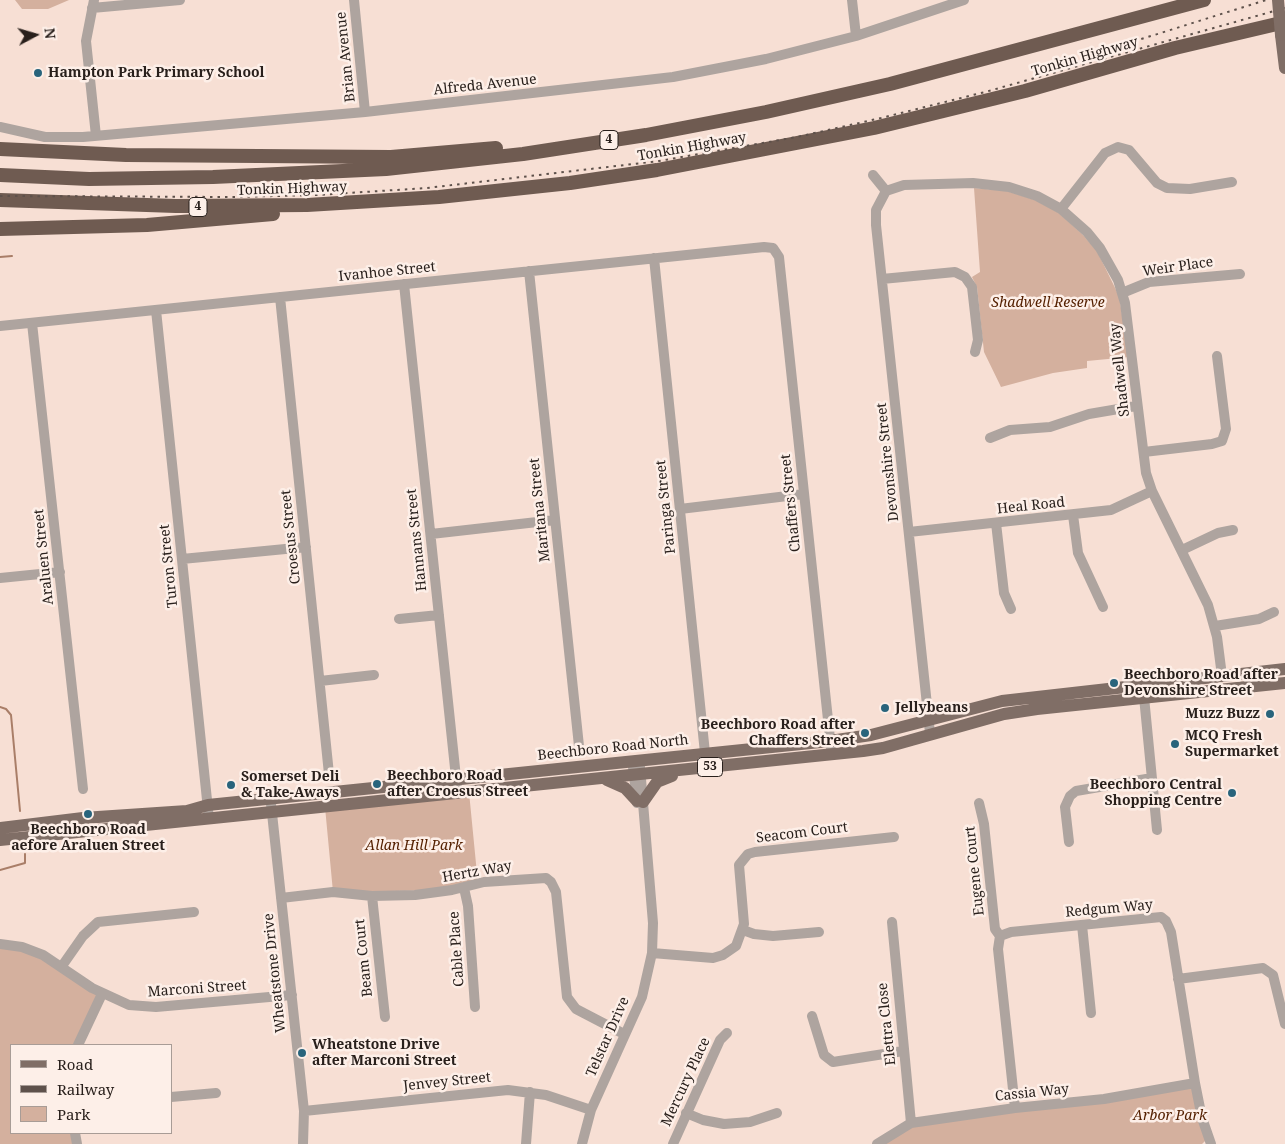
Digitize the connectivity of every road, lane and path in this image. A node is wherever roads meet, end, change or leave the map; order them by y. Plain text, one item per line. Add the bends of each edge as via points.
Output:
1 (180, 0) edge
2 (354, 0) edge
3 (852, 0) edge
4 (964, 0) edge
5 (1204, 0) edge
6 (1278, 0) edge
7 (951, 2) edge
8 (93, 4) edge
9 (1283, 28) edge
10 (856, 36) junction
11 (1285, 68) edge
12 (365, 112) junction
13 (0, 127) edge
14 (96, 136) junction
15 (617, 139) junction
16 (0, 149) edge
17 (0, 175) edge
18 (873, 175) dead end
19 (1232, 182) dead end
20 (886, 191) junction
21 (0, 200) edge
22 (395, 200) junction
23 (1061, 210) junction
24 (0, 229) edge
25 (776, 250) joint
26 (654, 258) junction
27 (529, 271) junction
28 (1240, 274) dead end
29 (882, 279) junction
30 (404, 284) junction
31 (1122, 293) junction
32 (280, 297) junction
33 (156, 310) junction
34 (32, 323) junction
35 (0, 326) edge
36 (975, 352) dead end
37 (1217, 356) dead end
38 (1136, 406) junction
39 (990, 438) dead end
40 (1144, 452) junction
41 (1152, 491) junction
42 (804, 494) junction
43 (680, 509) junction
44 (1074, 515) junction
45 (555, 520) junction
46 (996, 523) junction
47 (1233, 530) dead end
48 (909, 532) junction
49 (431, 534) junction
50 (306, 547) junction
51 (1182, 550) junction
52 (182, 559) junction
53 (60, 572) junction
54 (0, 578) edge
55 (1103, 607) dead end
56 (1011, 609) dead end
57 (1274, 612) dead end
58 (439, 615) junction
59 (399, 618) dead end
60 (1215, 626) junction
61 (1285, 664) edge
62 (1285, 669) edge
63 (1252, 672) junction
64 (374, 675) dead end
65 (1222, 676) junction
66 (320, 681) junction
67 (1158, 682) junction
68 (1285, 683) edge
69 (1122, 686) junction
70 (1240, 688) junction
71 (1206, 691) junction
72 (1144, 698) junction
73 (929, 719) junction
74 (930, 733) junction
75 (579, 746) dead end
76 (831, 747) junction
77 (705, 753) junction
78 (636, 761) junction
79 (691, 770) junction
80 (329, 774) dead end
81 (637, 776) junction
82 (1152, 778) junction
83 (604, 779) junction
84 (457, 786) junction
85 (83, 789) dead end
86 (270, 799) junction
87 (640, 802) junction
88 (980, 803) dead end
89 (208, 805) junction
90 (272, 812) junction
91 (209, 819) junction
92 (0, 828) edge
93 (1157, 830) dead end
94 (894, 837) dead end
95 (0, 840) edge
96 (1069, 842) dead end
97 (464, 888) junction
98 (372, 896) junction
99 (281, 898) junction
100 (194, 912) dead end
101 (892, 922) dead end
102 (1082, 925) junction
103 (743, 930) junction
104 (819, 932) dead end
105 (1000, 936) junction
106 (0, 944) edge
107 (652, 953) junction
108 (62, 966) junction
109 (1178, 979) junction
110 (102, 994) junction
111 (292, 995) junction
112 (475, 1007) dead end
113 (1091, 1013) dead end
114 (812, 1016) dead end
115 (385, 1017) dead end
116 (1285, 1024) edge
117 (726, 1033) dead end
118 (624, 1034) junction
119 (78, 1044) edge
120 (903, 1052) junction
121 (1195, 1083) junction
122 (530, 1092) junction
123 (216, 1093) dead end
124 (172, 1097) edge
125 (1015, 1108) junction
126 (591, 1110) junction
127 (304, 1111) junction
128 (686, 1113) junction
129 (777, 1113) dead end
130 (911, 1123) junction
131 (303, 1144) edge
132 (526, 1144) edge
133 (582, 1144) edge
134 (673, 1144) edge
135 (877, 1144) edge
136 (1211, 1144) edge

1 - 8 street
2 - 12 street, Brian Avenue
3 - 10 street
4 - 7 street, Alfreda Avenue
5 - 15 highway, Tonkin Highway / 4 via 890,84 766,112
6 - 9 main road, bridge
7 - 10 street, Alfreda Avenue
8 - 14 street via 86,42
9 - 11 main road
9 - 22 highway, Tonkin Highway / 4 via 1175,48 960,108 831,138 614,177
10 - 12 street, Alfreda Avenue via 691,75
12 - 14 street, Alfreda Avenue
13 - 14 street, Alfreda Avenue via 45,137
15 - 16 highway via 391,157 106,154
15 - 17 highway, Tonkin Highway / 4 via 523,154 386,169 89,179
18 - 20 street
19 - 23 street via 1167,188 1157,183 1129,150 1118,147 1105,153
20 - 23 street, Shadwell Way via 904,185 998,185 1027,192
20 - 29 street, Devonshire Street via 878,204 876,217
21 - 22 highway, Tonkin Highway / 4 via 211,207
22 - 24 highway via 147,225
23 - 31 street, Shadwell Way via 1100,248
25 - 26 street, Ivanhoe Street via 764,247
25 - 42 street, Chaffers Street
26 - 27 street, Ivanhoe Street
26 - 43 street, Paringa Street
27 - 30 street, Ivanhoe Street
27 - 45 street, Maritana Street
28 - 31 street, Weir Place via 1149,282
29 - 36 street via 954,272 965,277 972,287 978,340
29 - 48 street, Devonshire Street
30 - 32 street, Ivanhoe Street
30 - 49 street, Hannans Street
31 - 38 street, Shadwell Way via 1128,319
32 - 33 street, Ivanhoe Street
32 - 50 street, Croesus Street
33 - 34 street, Ivanhoe Street
33 - 52 street, Turon Street
34 - 35 street, Ivanhoe Street
34 - 53 street, Araluen Street
37 - 40 street via 1226,429 1222,441
38 - 39 street via 1089,414 1050,427 1010,430
38 - 40 street, Shadwell Way
40 - 41 street, Shadwell Way
41 - 44 street, Heal Road via 1111,510
41 - 51 street, Shadwell Way
42 - 43 street
42 - 76 street, Chaffers Street
43 - 77 street, Paringa Street
44 - 46 street, Heal Road
44 - 55 street via 1078,553
45 - 49 street
45 - 75 street, Maritana Street
46 - 48 street, Heal Road
46 - 56 street via 1004,593
47 - 51 street via 1218,533
48 - 73 street, Devonshire Street
49 - 58 street, Hannans Street
50 - 52 street
50 - 66 street, Croesus Street
51 - 60 street, Shadwell Way
52 - 89 street, Turon Street
53 - 54 street
53 - 85 street, Araluen Street
57 - 60 street via 1259,619
58 - 59 street
58 - 84 street, Hannans Street
60 - 65 street, Shadwell Way
61 - 63 main road
62 - 63 main road, Beechboro Road North / 53
63 - 65 main road, Beechboro Road North / 53
64 - 66 street
65 - 67 main road, Beechboro Road North / 53
65 - 70 street
65 - 71 street via 1215,686
66 - 80 street, Croesus Street
67 - 69 main road, Beechboro Road North / 53
67 - 72 street
68 - 70 main road, Beechboro Road North / 53
69 - 72 street
69 - 73 main road, Beechboro Road North / 53 via 1002,701
70 - 71 main road, Beechboro Road North / 53
71 - 72 main road, Beechboro Road North / 53
72 - 74 main road, Beechboro Road North / 53 via 1004,714
72 - 82 street
73 - 74 street, Devonshire Street
73 - 76 main road, Beechboro Road North / 53
74 - 76 main road, Beechboro Road North / 53 via 882,748
76 - 77 main road, Beechboro Road North / 53
76 - 79 main road, Beechboro Road North / 53
77 - 78 main road, Beechboro Road North / 53
78 - 81 street, Telstar Drive
78 - 84 main road, Beechboro Road North / 53
79 - 81 main road, Beechboro Road North / 53
79 - 87 main road via 657,782
81 - 83 main road, Beechboro Road North / 53
81 - 87 street, Telstar Drive
82 - 93 street
82 - 96 street via 1076,791 1065,808
83 - 84 main road, Beechboro Road North / 53
83 - 87 main road via 625,788
84 - 86 main road, Beechboro Road North / 53
84 - 90 main road, Beechboro Road North / 53
86 - 89 main road, Beechboro Road North / 53
86 - 90 street, Wheatstone Drive
87 - 107 street, Telstar Drive via 647,837 645,850 653,923
88 - 105 street, Eugene Court via 995,929
89 - 91 street, Turon Street
89 - 92 main road, Beechboro Road North / 53 via 187,811
90 - 91 main road, Beechboro Road North / 53
90 - 99 street, Wheatstone Drive
91 - 95 main road, Beechboro Road North / 53
94 - 103 street, Seacom Court via 748,854 739,865
97 - 98 street, Hertz Way via 415,895
97 - 112 street, Cable Place
97 - 118 street, Hertz Way via 484,882 539,877 551,882 556,892 567,997 576,1009
98 - 99 street, Hertz Way via 333,892
98 - 115 street, Beam Court
99 - 111 street, Wheatstone Drive
100 - 108 street via 98,922 83,936
101 - 120 street, Elettra Close
102 - 105 street, Redgum Way via 1011,932
102 - 109 street, Redgum Way via 1161,917 1170,926
102 - 113 street
103 - 104 street via 773,936
103 - 107 street via 736,946 713,958
105 - 125 street via 998,949
106 - 108 street, Marconi Street via 34,951
107 - 118 street, Telstar Drive via 642,997
108 - 110 street, Marconi Street
109 - 116 street via 1263,968 1272,975
109 - 121 street, Redgum Way
110 - 111 street, Marconi Street via 147,1008
110 - 119 street
111 - 127 street, Wheatstone Drive
114 - 120 street via 824,1055 833,1062
117 - 128 street, Mercury Place
118 - 126 street, Telstar Drive
120 - 130 street, Elettra Close
121 - 125 street, Cassia Way via 1104,1099
121 - 136 street, Redgum Way
122 - 126 street, Jenvey Street
122 - 127 street, Jenvey Street via 496,1091
122 - 132 street
123 - 124 street
125 - 130 street, Cassia Way
126 - 133 street, Telstar Drive
127 - 131 street, Wheatstone Drive
128 - 129 street via 724,1124 758,1121
128 - 134 street, Mercury Place
130 - 135 street, Cassia Way

